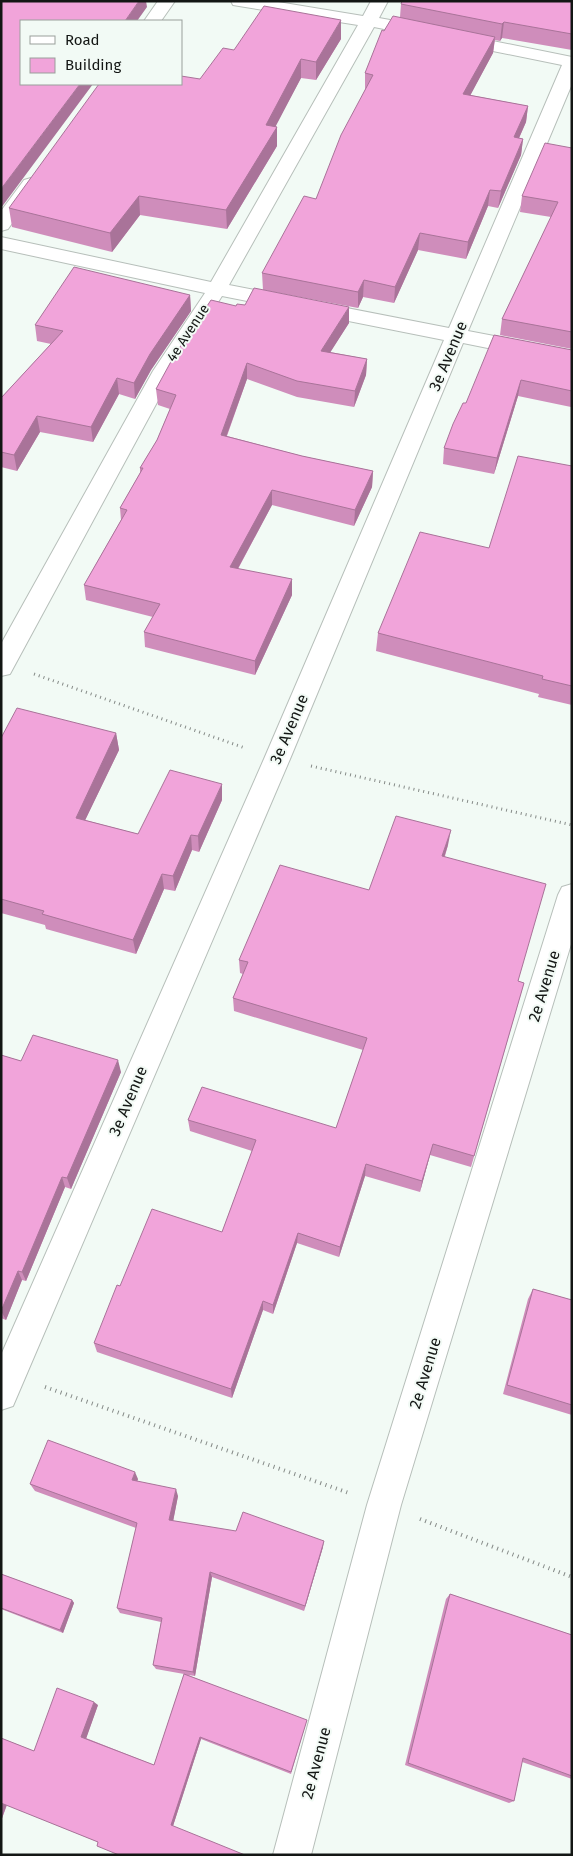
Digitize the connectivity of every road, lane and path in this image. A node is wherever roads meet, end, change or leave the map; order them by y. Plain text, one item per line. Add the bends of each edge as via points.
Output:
1 (167, 1) edge
2 (239, 1) edge
3 (380, 1) edge
4 (153, 20) edge
5 (368, 21) junction
6 (397, 27) edge
7 (446, 36) edge
8 (572, 62) edge
9 (40, 171) edge
10 (1, 226) edge
11 (1, 243) edge
12 (217, 289) junction
13 (457, 335) junction
14 (572, 358) edge
15 (1, 667) edge
16 (572, 895) edge
17 (5, 1384) edge
18 (384, 1505) junction
19 (572, 1576) edge
20 (292, 1855) edge

1 - 4 street
2 - 5 street
3 - 5 street, 4e Avenue
5 - 6 street
5 - 12 street, 4e Avenue
7 - 8 street
8 - 13 street, 3e Avenue
9 - 10 street
11 - 12 street
12 - 13 street
12 - 15 street, 4e Avenue via 164,371
13 - 14 street
13 - 17 street, 3e Avenue
16 - 18 street, 2e Avenue
17 - 18 path
18 - 19 path
18 - 20 street, 2e Avenue

